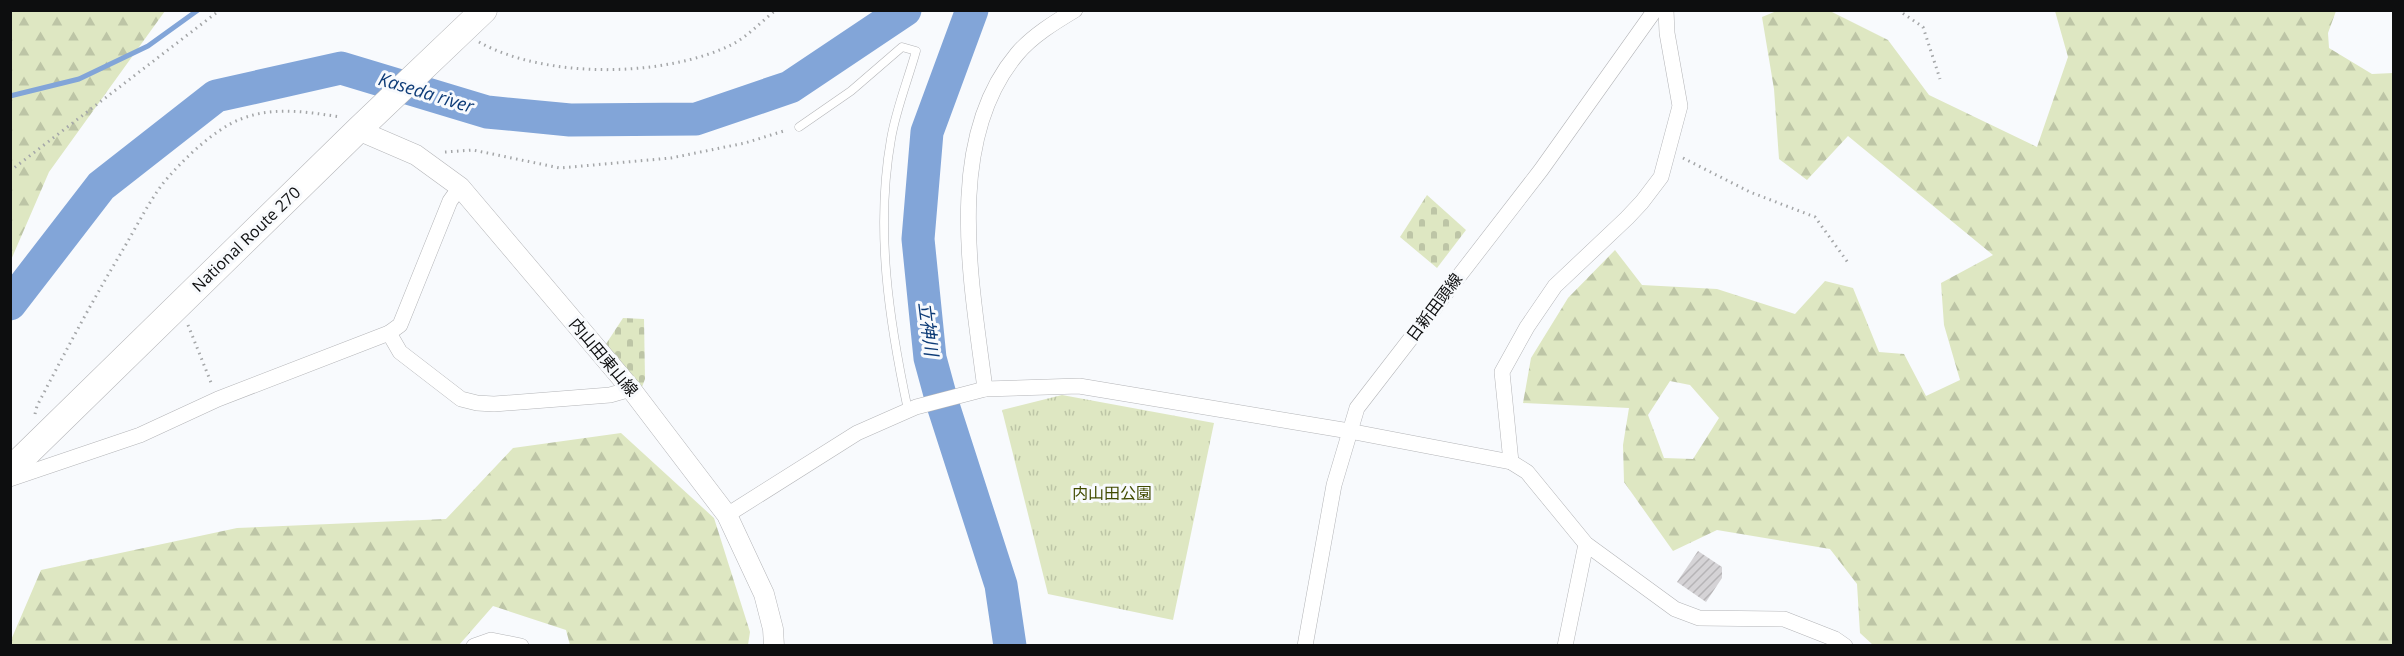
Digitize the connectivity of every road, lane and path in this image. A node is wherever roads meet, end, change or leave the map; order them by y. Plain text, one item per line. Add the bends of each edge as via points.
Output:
1 (220, 10) edge
2 (484, 10) edge
3 (776, 10) edge
4 (1075, 10) edge
5 (1655, 10) edge
6 (1666, 10) edge
7 (1898, 10) edge
8 (457, 36) junction
9 (1940, 79) dead end
10 (360, 122) junction
11 (800, 127) joint
12 (1668, 150) junction
13 (416, 154) junction
14 (10, 171) edge
15 (460, 187) junction
16 (1849, 264) dead end
17 (179, 304) junction
18 (389, 333) junction
19 (632, 389) junction
20 (985, 389) junction
21 (218, 399) junction
22 (912, 408) junction
23 (35, 416) dead end
24 (1349, 431) junction
25 (1512, 462) junction
26 (10, 470) edge
27 (10, 479) edge
28 (728, 515) junction
29 (1586, 544) junction
30 (474, 645) edge
31 (521, 645) edge
32 (774, 645) edge
33 (1305, 645) edge
34 (1565, 645) edge
35 (1845, 645) edge

1 - 14 path
2 - 8 highway, National Route 270
3 - 8 path via 734,44 662,65 603,70 558,67 514,58
4 - 20 street via 1052,23 1017,53 991,95 976,142 969,184 968,237
5 - 24 street, 日新田頭線 via 1540,170 1357,408
6 - 12 street via 1680,106
7 - 9 path via 1923,27
8 - 10 highway, National Route 270
10 - 13 street, 内山田東山線
10 - 17 highway, National Route 270
10 - 23 path via 289,110 267,112 241,119 201,145 162,186 90,306
11 - 13 path via 671,158 560,168 472,150
11 - 22 lane via 851,91 902,47 916,51 891,137 885,185 885,267 893,341
12 - 16 path via 1750,192 1815,217
12 - 25 street via 1661,177 1642,202 1555,286 1502,372
13 - 15 street, 内山田東山線
15 - 18 street via 450,201 400,325
15 - 19 street, 内山田東山線
17 - 21 path
17 - 26 highway, National Route 270
18 - 19 street via 400,352 461,399 477,403 610,395
18 - 21 street
19 - 28 street, 内山田東山線
20 - 22 street
20 - 24 street via 1079,386
21 - 27 street via 140,435
22 - 28 street via 857,433
24 - 25 street
24 - 33 street, 日新田頭線 via 1334,485
25 - 29 street via 1527,472
28 - 32 street, 内山田東山線 via 764,594
29 - 34 street
29 - 35 street via 1675,609 1699,618 1784,619
30 - 31 street via 491,640

